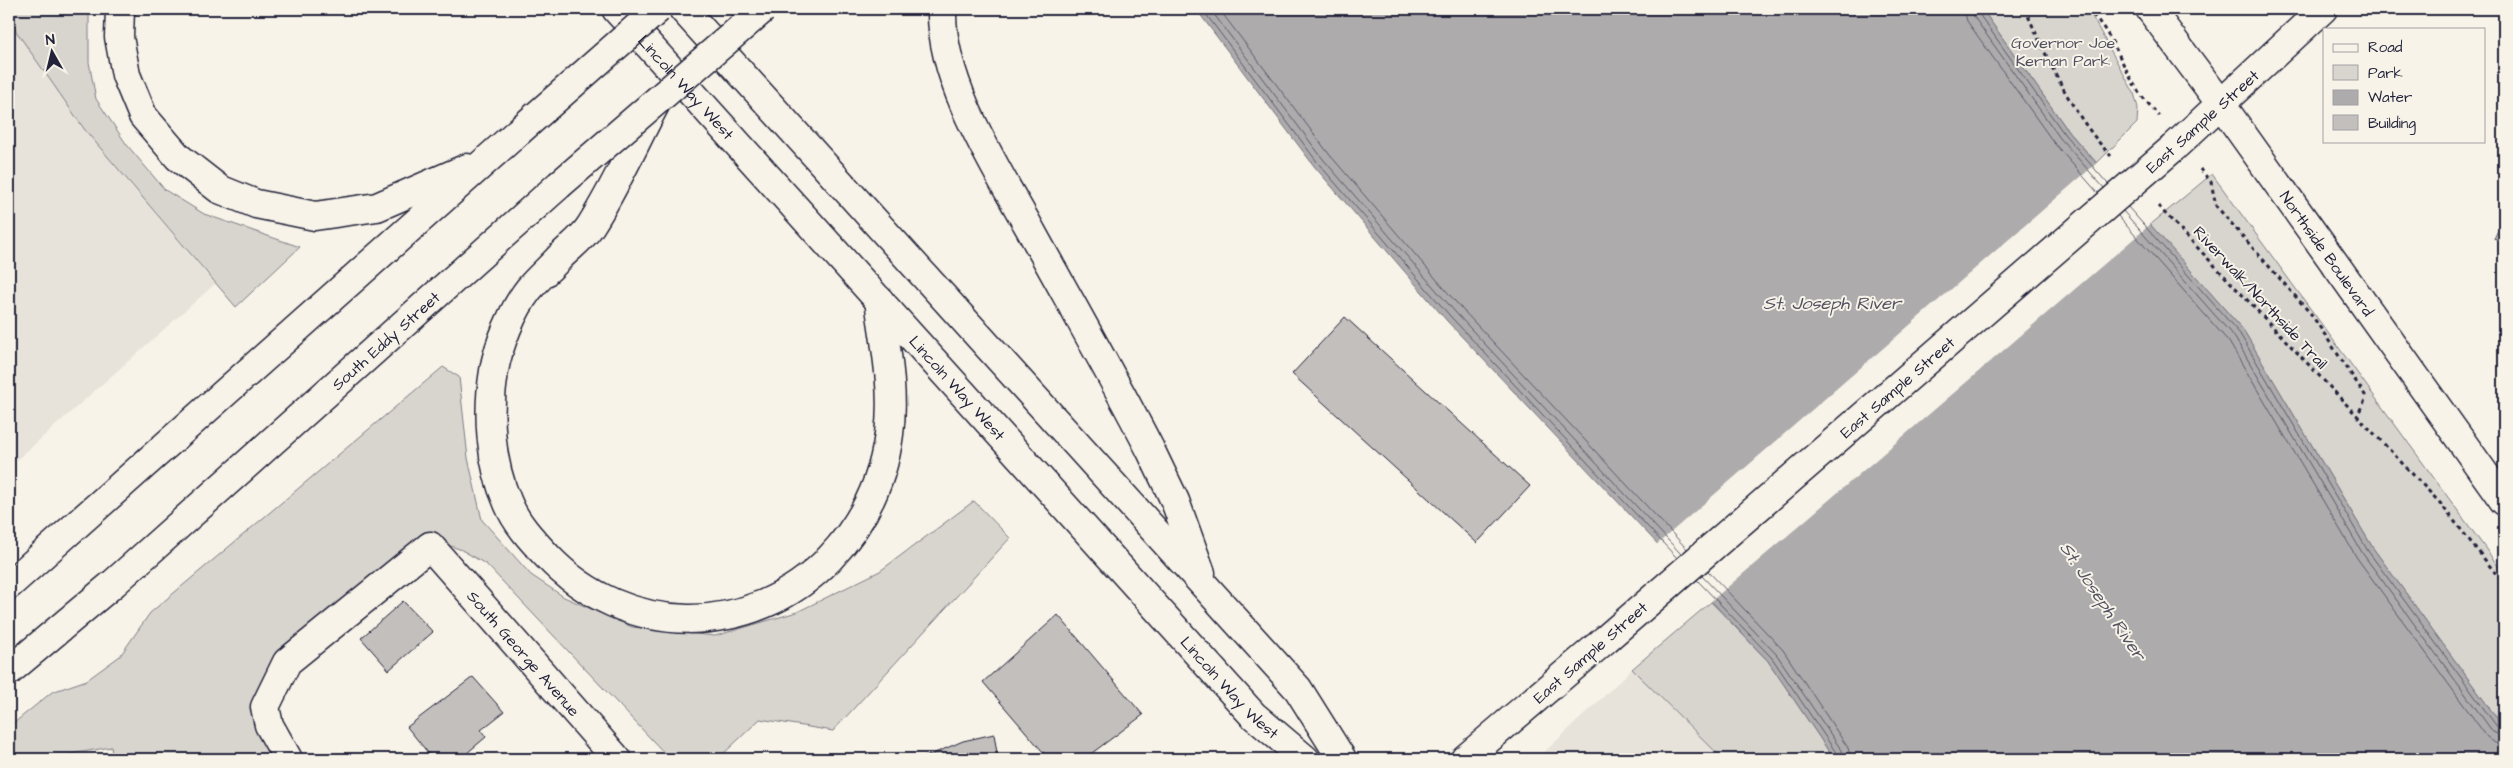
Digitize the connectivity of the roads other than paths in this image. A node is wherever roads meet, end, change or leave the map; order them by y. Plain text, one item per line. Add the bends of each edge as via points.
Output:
1 (120, 9) edge
2 (616, 9) edge
3 (658, 9) edge
4 (683, 9) edge
5 (763, 9) edge
6 (942, 9) edge
7 (2150, 9) edge
8 (2323, 9) edge
9 (659, 96) junction
10 (2221, 104) junction
11 (491, 157) junction
12 (879, 300) junction
13 (2504, 501) edge
14 (9, 585) edge
15 (1206, 586) junction
16 (9, 671) edge
17 (288, 759) edge
18 (617, 759) edge
19 (1305, 759) edge
20 (1342, 759) edge
21 (1465, 759) edge

1 - 11 main road via 119,37 126,75 144,116 178,157 219,189 256,204 315,216 378,207
2 - 12 main road, Lincoln Way West
3 - 11 main road, bridge
4 - 15 main road
5 - 9 main road, South Eddy Street, bridge
6 - 15 main road via 941,29 948,61 978,133 1150,449 1175,501
7 - 10 main road, Northside Boulevard
8 - 10 main road, East Sample Street
9 - 12 main road, bridge via 590,227 528,290 502,339 494,370 491,408 499,477 508,504 528,536 557,567 596,596 634,612 674,619 710,619 748,610 790,593 815,574 844,544 865,513 877,486 889,434 891,390
9 - 16 main road, South Eddy Street, bridge via 122,577
10 - 13 main road, Northside Boulevard
10 - 21 main road, East Sample Street, bridge
11 - 14 main road
12 - 19 main road, Lincoln Way West via 1253,715
15 - 20 main road via 1298,688
17 - 18 main road, South George Avenue via 269,725 264,707 287,662 430,546

